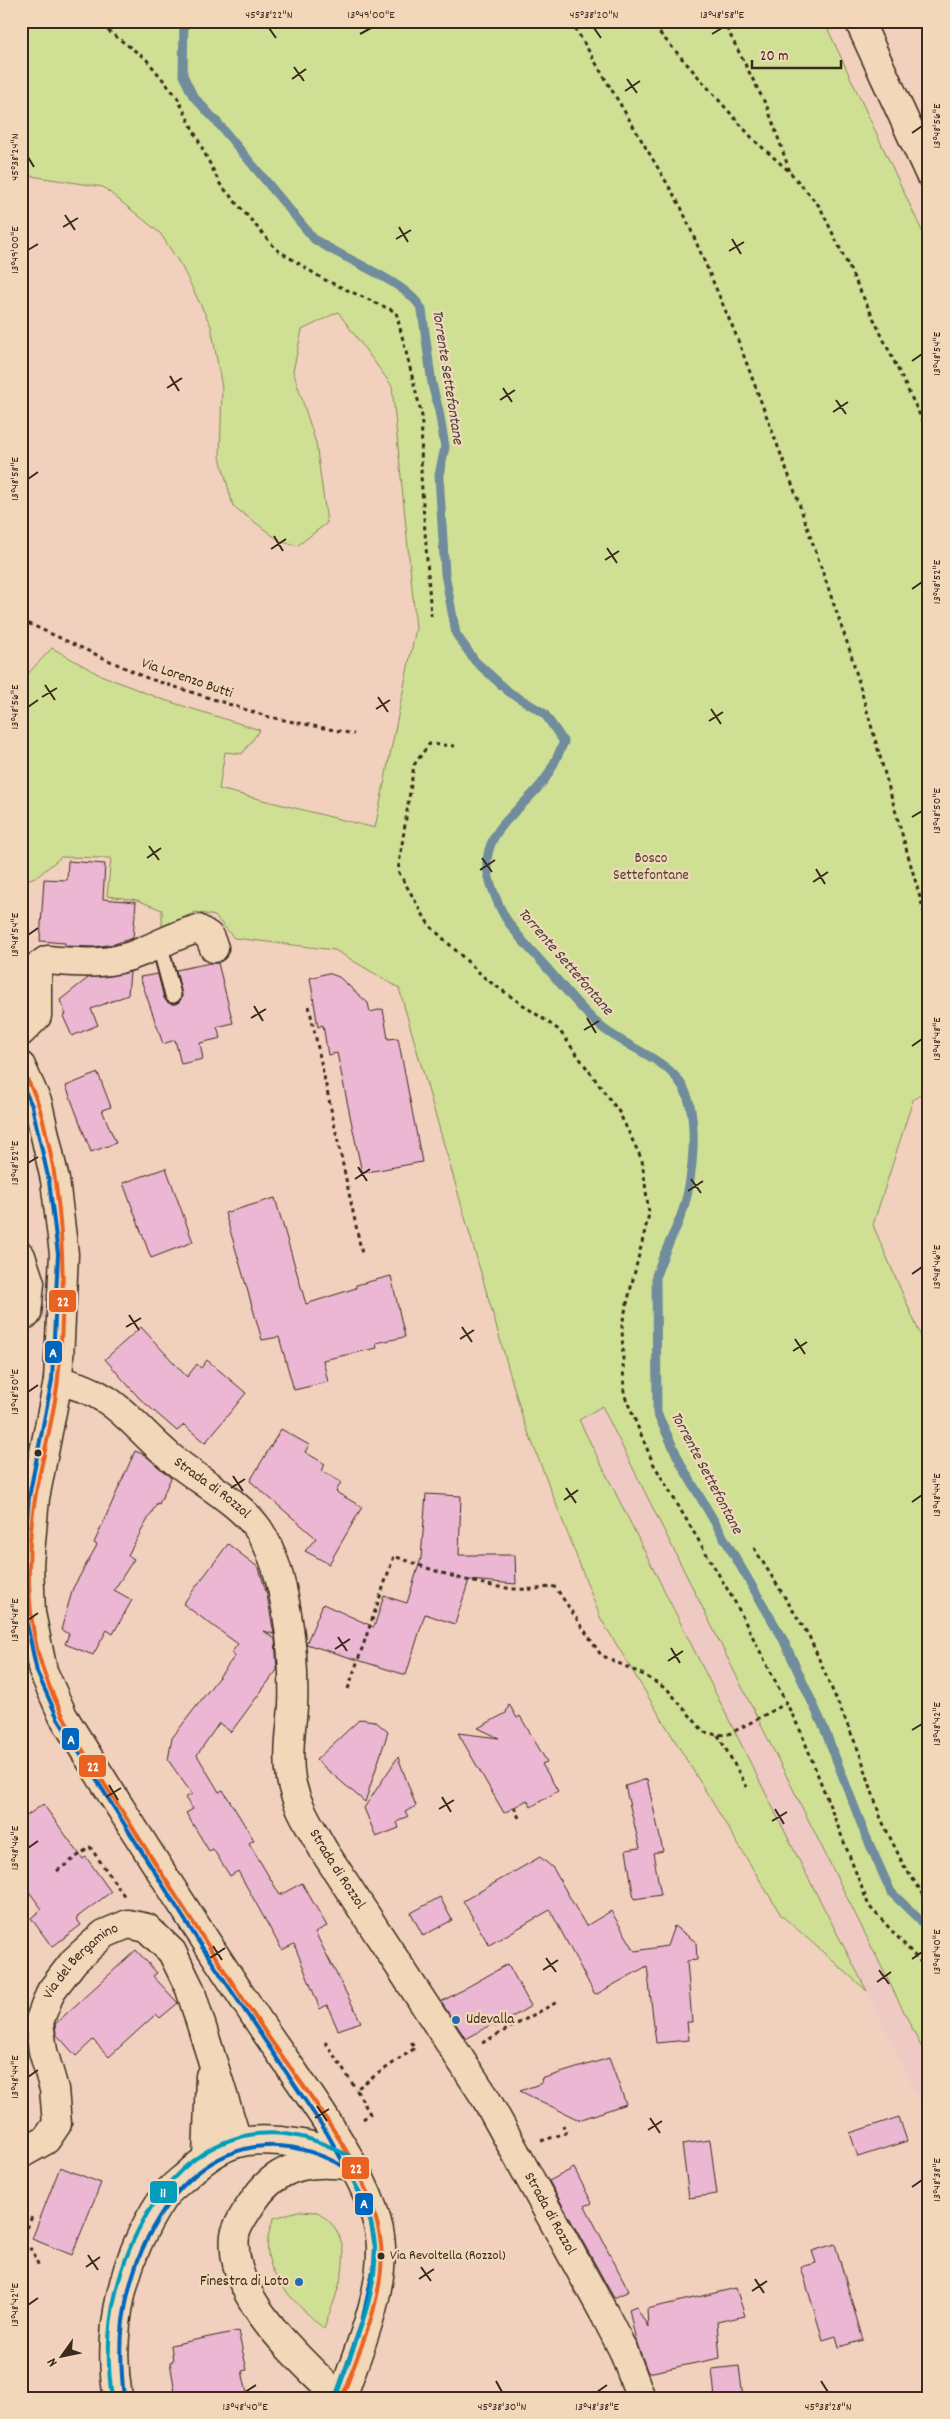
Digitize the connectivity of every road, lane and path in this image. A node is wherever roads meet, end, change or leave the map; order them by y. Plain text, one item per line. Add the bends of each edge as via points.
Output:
1 (95, 21) edge
2 (571, 21) edge
3 (649, 21) edge
4 (723, 21) edge
5 (859, 21) edge
6 (790, 172) junction
7 (929, 173) edge
8 (929, 434) edge
9 (431, 616) dead end
10 (21, 620) edge
11 (354, 734) dead end
12 (455, 746) dead end
13 (929, 930) edge
14 (159, 942) junction
15 (214, 948) dead end
16 (173, 996) dead end
17 (309, 1006) dead end
18 (21, 1032) edge
19 (21, 1066) edge
20 (362, 1254) dead end
21 (21, 1256) edge
22 (24, 1314) edge
23 (58, 1381) junction
24 (754, 1548) dead end
25 (348, 1689) dead end
26 (786, 1703) junction
27 (718, 1735) junction
28 (747, 1788) dead end
29 (514, 1807) dead end
30 (520, 1820) dead end
31 (57, 1871) dead end
32 (120, 1890) dead end
33 (929, 1902) edge
34 (929, 1971) edge
35 (559, 2001) dead end
36 (438, 2026) junction
37 (325, 2042) dead end
38 (211, 2055) junction
39 (457, 2056) junction
40 (356, 2089) junction
41 (363, 2119) dead end
42 (238, 2143) junction
43 (21, 2154) edge
44 (207, 2158) junction
45 (354, 2166) junction
46 (34, 2214) dead end
47 (21, 2243) edge
48 (21, 2250) edge
49 (39, 2267) dead end
50 (118, 2398) edge
51 (340, 2398) edge
52 (641, 2398) edge

1 - 9 path via 146,59 178,97 220,184 276,249 323,279 396,312 422,416 421,476
2 - 13 path via 681,208 736,335 850,651
3 - 6 path via 754,140
4 - 6 path via 768,109
5 - 7 street
6 - 8 path via 820,206
10 - 11 path, Via Lorenzo Butti via 147,678 269,718
12 - 26 path via 429,744 414,765 398,871 430,925 486,979 560,1030 618,1112 642,1160 648,1214 622,1324 624,1394 653,1463 736,1604
14 - 15 street via 198,929 209,936
14 - 16 lane
14 - 18 street via 141,953 93,964 47,960 37,967 37,1016
17 - 20 path
19 - 23 street via 38,1104 56,1180 64,1254
21 - 22 street via 30,1282
23 - 36 street, Strada di Rozzol via 81,1385 104,1396 168,1455 234,1505 258,1528 272,1552 282,1585 290,1640 293,1706 289,1747 291,1780 324,1851
23 - 45 street via 36,1498 29,1564 30,1613 43,1671 63,1716 94,1767
24 - 33 path via 809,1636 860,1754 881,1819 905,1868
25 - 27 path via 394,1556 430,1570 487,1585 537,1591 552,1586 556,1588 602,1655 668,1690 704,1732
26 - 27 path via 729,1734
26 - 34 path via 801,1732 869,1906
27 - 28 path
29 - 30 path
31 - 32 path via 90,1847
35 - 39 path
36 - 39 street, Strada di Rozzol
36 - 40 path via 412,2043 415,2048
37 - 40 path
38 - 42 street, Via del Bergamino
38 - 43 street, Via del Bergamino via 190,1989 172,1952 147,1928 128,1924 104,1934 74,1961 50,1991 39,2022 54,2089 57,2124 46,2140
38 - 44 street, Via del Bergamino
39 - 52 street, Strada di Rozzol via 485,2097 601,2308 623,2350
40 - 41 path via 370,2114
42 - 44 street
42 - 45 street via 267,2140 309,2144 332,2152
44 - 50 street via 163,2197 135,2249 118,2307 114,2378
45 - 51 street via 372,2208 381,2246 378,2284
45 - 51 street via 332,2163 300,2165 271,2179 235,2233 236,2260 248,2291 265,2320
46 - 47 path
48 - 49 path via 32,2249

